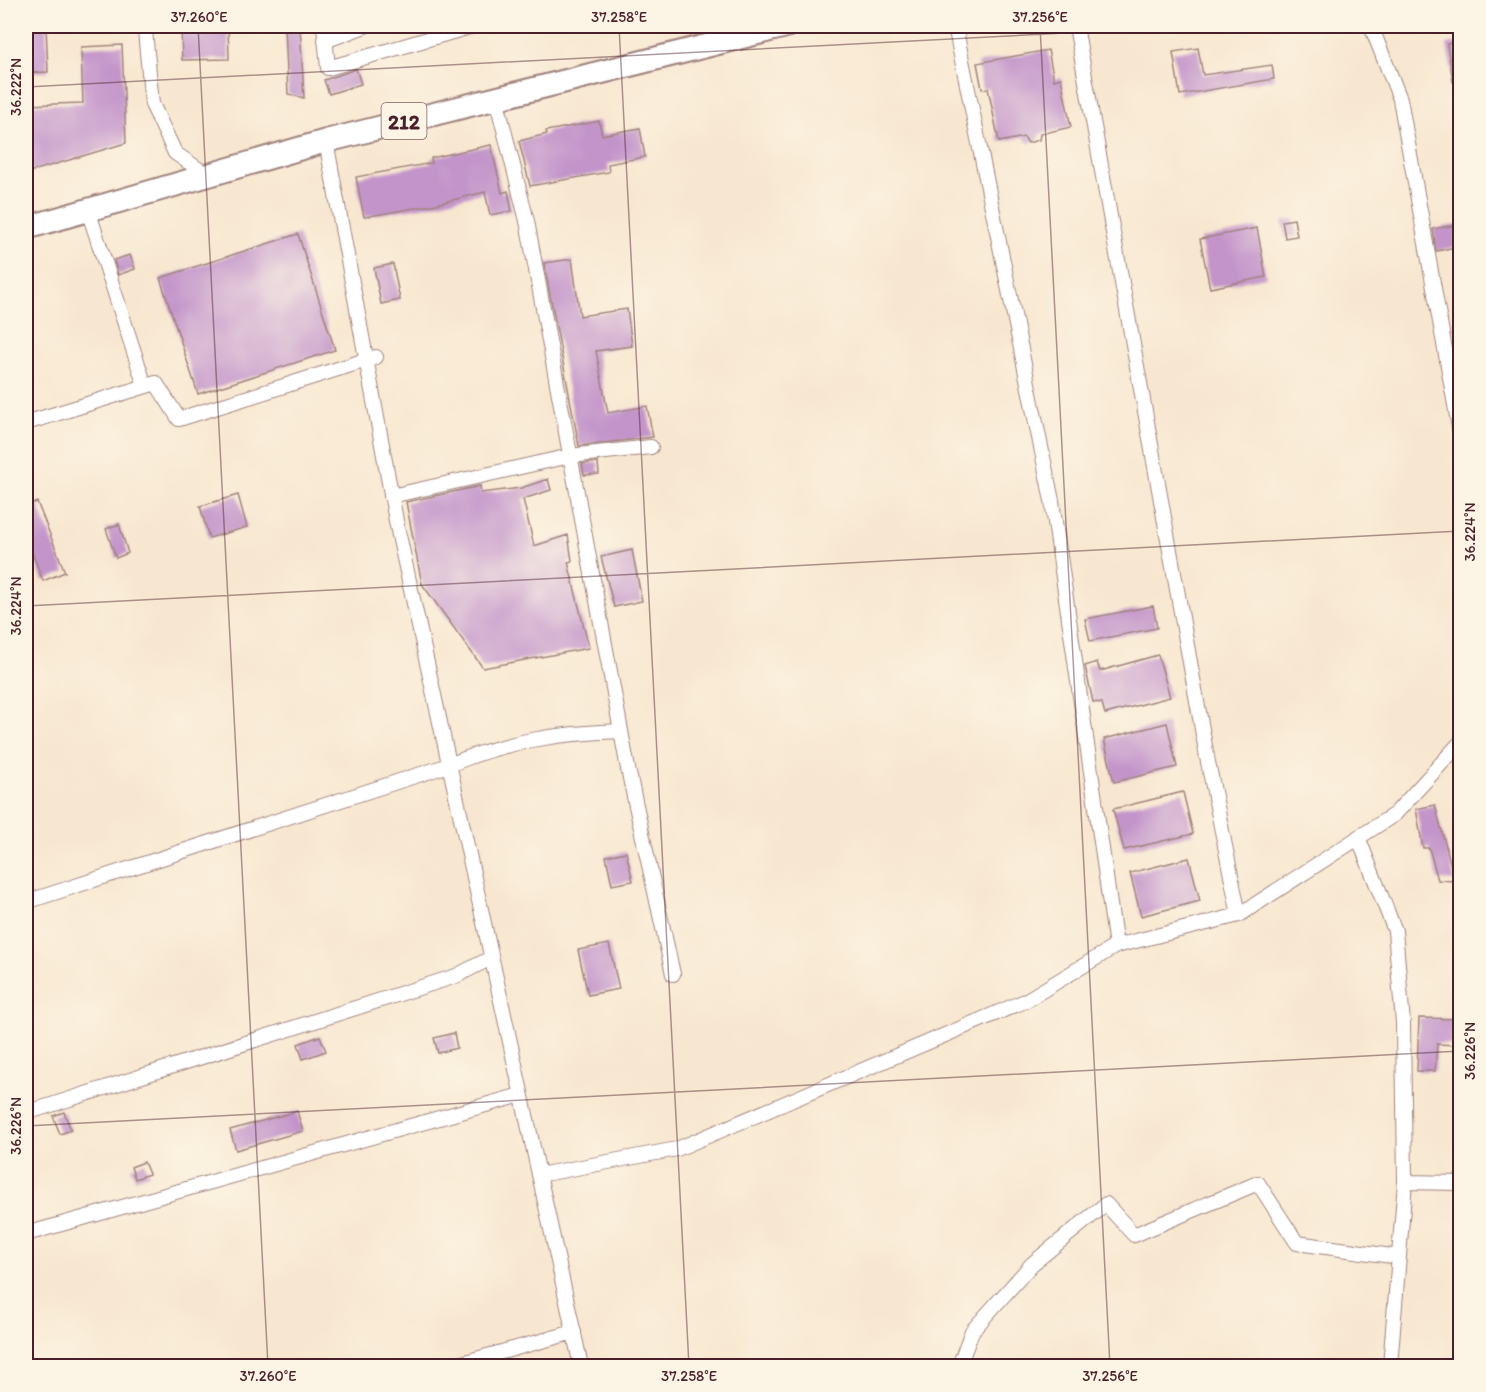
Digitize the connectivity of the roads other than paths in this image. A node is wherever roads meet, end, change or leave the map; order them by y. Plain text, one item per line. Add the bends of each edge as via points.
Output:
1 (324, 26) edge
2 (365, 26) edge
3 (473, 26) edge
4 (786, 26) edge
5 (955, 26) edge
6 (1076, 26) edge
7 (1371, 26) edge
8 (452, 28) edge
9 (146, 31) dead end
10 (326, 41) junction
11 (496, 98) junction
12 (326, 141) junction
13 (207, 176) junction
14 (88, 210) junction
15 (26, 228) edge
16 (371, 359) junction
17 (145, 387) junction
18 (26, 423) edge
19 (1461, 433) edge
20 (651, 447) dead end
21 (570, 456) junction
22 (391, 496) junction
23 (621, 731) junction
24 (1461, 743) edge
25 (449, 765) junction
26 (1358, 837) junction
27 (26, 902) edge
28 (1239, 915) junction
29 (1116, 946) junction
30 (491, 958) junction
31 (673, 974) dead end
32 (521, 1095) junction
33 (26, 1113) edge
34 (539, 1175) junction
35 (1405, 1182) junction
36 (1461, 1183) edge
37 (26, 1234) edge
38 (1399, 1257) junction
39 (574, 1332) junction
40 (451, 1366) edge
41 (581, 1366) edge
42 (959, 1366) edge
43 (1390, 1366) edge

1 - 10 street
2 - 10 street
3 - 8 street
4 - 11 main road, 212
5 - 29 street via 1052,501
6 - 28 street
7 - 19 street via 1400,99
8 - 10 street via 327,68
9 - 13 street via 152,104 175,153
11 - 12 main road, 212
11 - 21 street via 527,221
12 - 13 main road, 212
12 - 16 street
13 - 14 main road, 212
14 - 15 main road, 212
14 - 17 street
16 - 17 street via 179,419 156,383
16 - 22 street
17 - 18 street
20 - 21 street
21 - 22 street
21 - 23 street
22 - 25 street
23 - 25 street via 566,732 487,749
23 - 31 street
24 - 26 street via 1395,814
25 - 27 street
25 - 30 street
26 - 28 street
26 - 35 street via 1395,931 1403,1023
28 - 29 street
29 - 34 street via 1024,1001 677,1149
30 - 32 street
30 - 33 street via 456,976
32 - 34 street
32 - 37 street
34 - 39 street
35 - 36 street
35 - 38 street
38 - 42 street via 1297,1243 1258,1183 1134,1235 1106,1204 1032,1264 972,1331
38 - 43 street
39 - 40 street
39 - 41 street

